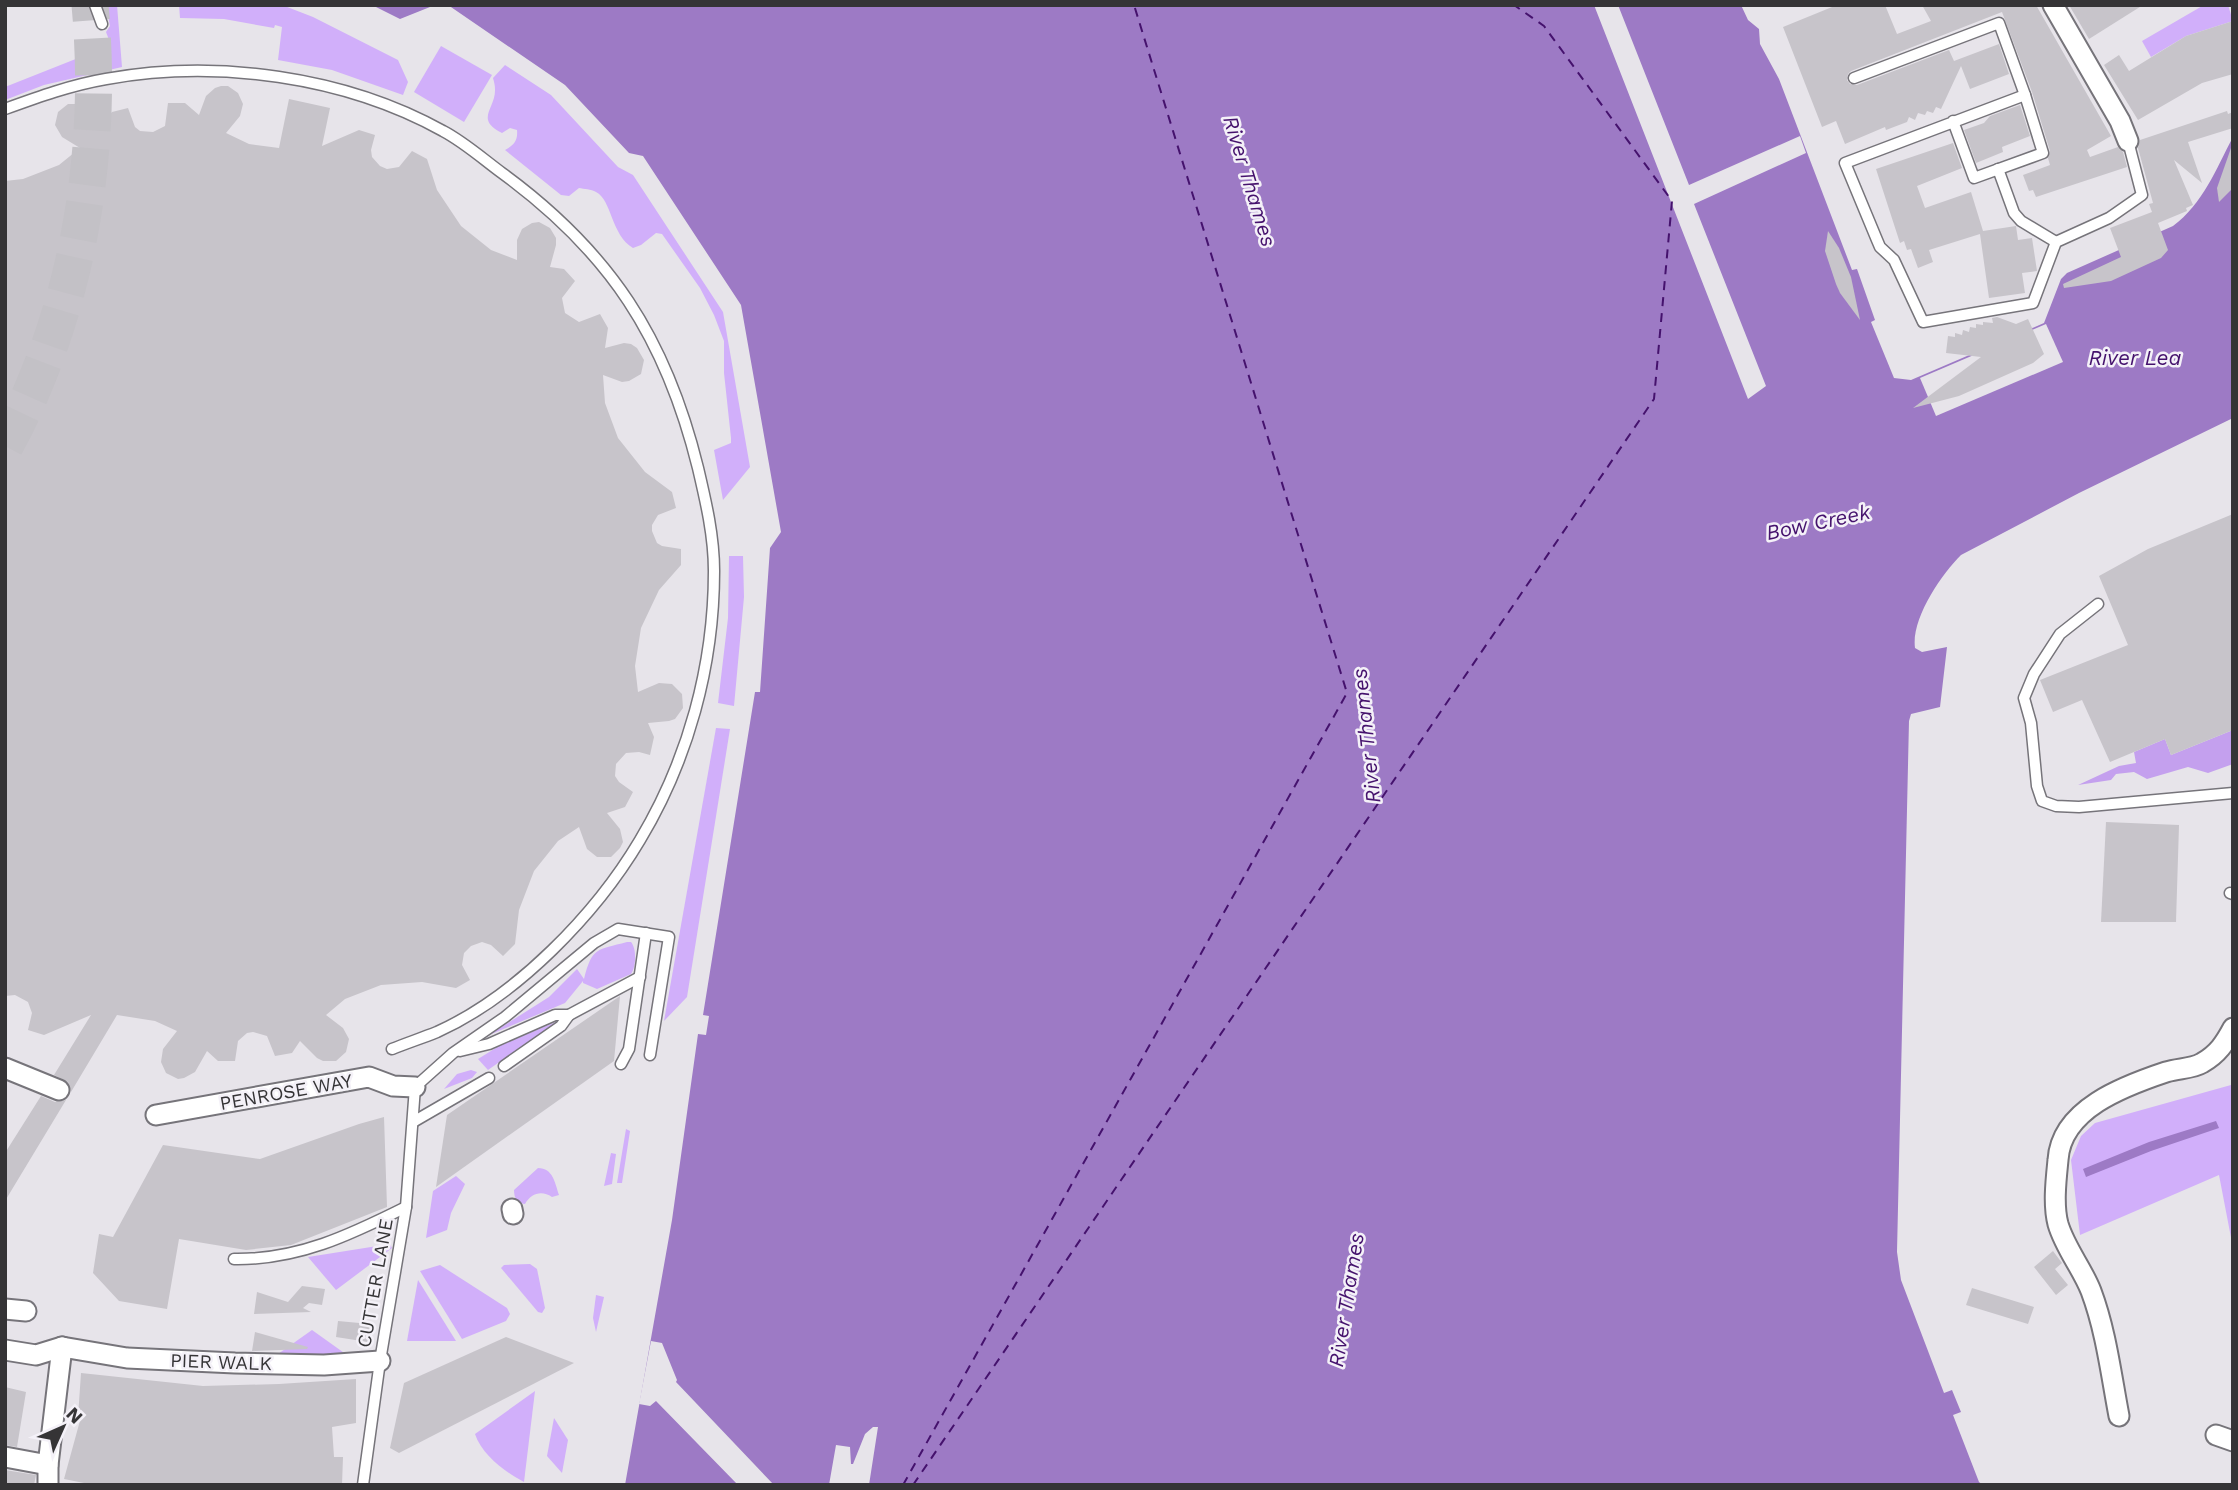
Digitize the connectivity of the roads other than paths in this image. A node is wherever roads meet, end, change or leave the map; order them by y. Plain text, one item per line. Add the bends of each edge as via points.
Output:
1 (95, 5) edge
2 (2053, 5) edge
3 (102, 24) dead end
4 (1854, 78) dead end
5 (2025, 95) junction
6 (5, 109) edge
7 (1953, 121) junction
8 (2128, 141) joint
9 (1998, 169) junction
10 (2056, 242) junction
11 (2098, 604) dead end
12 (2233, 793) edge
13 (646, 933) junction
14 (640, 977) junction
15 (569, 1015) junction
16 (2233, 1028) edge
17 (392, 1049) dead end
18 (453, 1053) junction
19 (650, 1055) dead end
20 (621, 1064) dead end
21 (504, 1066) dead end
22 (5, 1068) edge
23 (489, 1078) dead end
24 (415, 1087) junction
25 (59, 1090) dead end
26 (156, 1115) dead end
27 (412, 1122) junction
28 (406, 1207) junction
29 (234, 1259) dead end
30 (5, 1309) edge
31 (26, 1311) dead end
32 (62, 1348) junction
33 (5, 1350) edge
34 (380, 1361) junction
35 (2119, 1416) dead end
36 (5, 1457) edge
37 (48, 1475) edge
38 (363, 1485) edge

1 - 3 lane
2 - 8 street
4 - 5 lane via 1999,23
5 - 7 lane
5 - 9 lane via 2043,153
6 - 17 lane via 105,79 213,71 294,80 386,104 444,131 530,193 578,237 638,316 686,417 709,510 714,570 710,631 698,699 661,806 623,869 585,917 542,958 486,1003 439,1031
7 - 9 lane via 1974,178
7 - 10 lane via 1845,163 1880,247 1894,260 1923,322 2033,303
8 - 10 lane via 2142,195 2109,218
9 - 10 lane via 2014,214
11 - 12 lane via 2060,634 2024,698 2042,801 2079,807
13 - 14 lane
13 - 18 lane via 618,929 594,943 505,1017
13 - 19 lane via 669,937
14 - 15 lane
14 - 20 lane via 629,1049
15 - 18 lane via 555,1015 489,1044
15 - 21 lane via 561,1026
16 - 35 street via 2224,1047 2201,1064 2127,1088 2091,1107 2070,1125 2059,1148 2058,1224 2090,1290 2105,1336
18 - 24 lane
22 - 25 street
23 - 27 lane
24 - 26 street, PENROSE WAY via 393,1086 369,1077
24 - 27 lane, CUTTER LANE
27 - 28 lane, CUTTER LANE
28 - 29 lane via 312,1249 262,1259
28 - 34 lane, CUTTER LANE
30 - 31 street
32 - 33 street, PIER WALK via 36,1355
32 - 34 street, PIER WALK via 127,1358 235,1363
32 - 37 street
34 - 38 lane, CUTTER LANE
36 - 37 street

